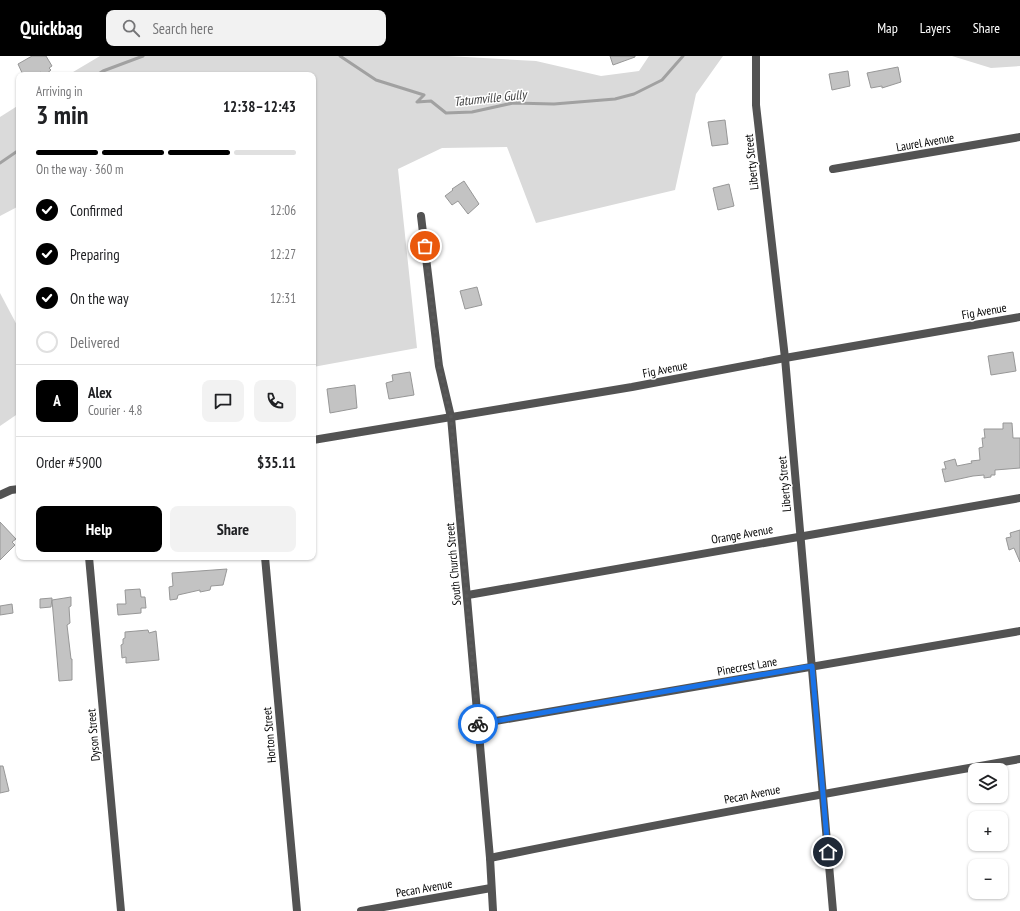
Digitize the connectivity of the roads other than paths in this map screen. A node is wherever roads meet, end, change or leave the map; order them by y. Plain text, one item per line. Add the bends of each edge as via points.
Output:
1 (756, 56) edge
2 (1020, 138) edge
3 (833, 169) dead end
4 (421, 216) dead end
5 (1020, 317) edge
6 (785, 358) junction
7 (451, 417) junction
8 (316, 440) edge
9 (16, 489) edge
10 (0, 495) edge
11 (1020, 498) edge
12 (801, 536) junction
13 (89, 560) edge
14 (265, 560) edge
15 (468, 595) junction
16 (1020, 631) edge
17 (812, 666) junction
18 (478, 724) junction
19 (1020, 759) edge
20 (824, 793) junction
21 (490, 858) junction
22 (491, 888) junction
23 (121, 911) edge
24 (297, 911) edge
25 (361, 911) edge
26 (493, 911) edge
27 (833, 911) edge

1 - 6 street, Liberty Street via 756,105
2 - 3 street, Laurel Avenue
4 - 7 street, South Church Street via 439,366
5 - 6 street, Fig Avenue
6 - 7 street, Fig Avenue
6 - 12 street, Liberty Street
7 - 8 street, Fig Avenue
7 - 15 street, South Church Street
9 - 10 street
11 - 12 street, Orange Avenue
12 - 15 street, Orange Avenue
12 - 17 street, Liberty Street
13 - 23 street, Dyson Street
14 - 24 street, Horton Street
15 - 18 street, South Church Street
16 - 17 street, Pinecrest Lane
17 - 18 street, Pinecrest Lane
17 - 20 street, Liberty Street
18 - 21 street, South Church Street
19 - 20 street, Pecan Avenue
20 - 21 street, Pecan Avenue
20 - 27 street, Liberty Street
21 - 22 street, South Church Street
22 - 25 street, Pecan Avenue
22 - 26 street, South Church Street

